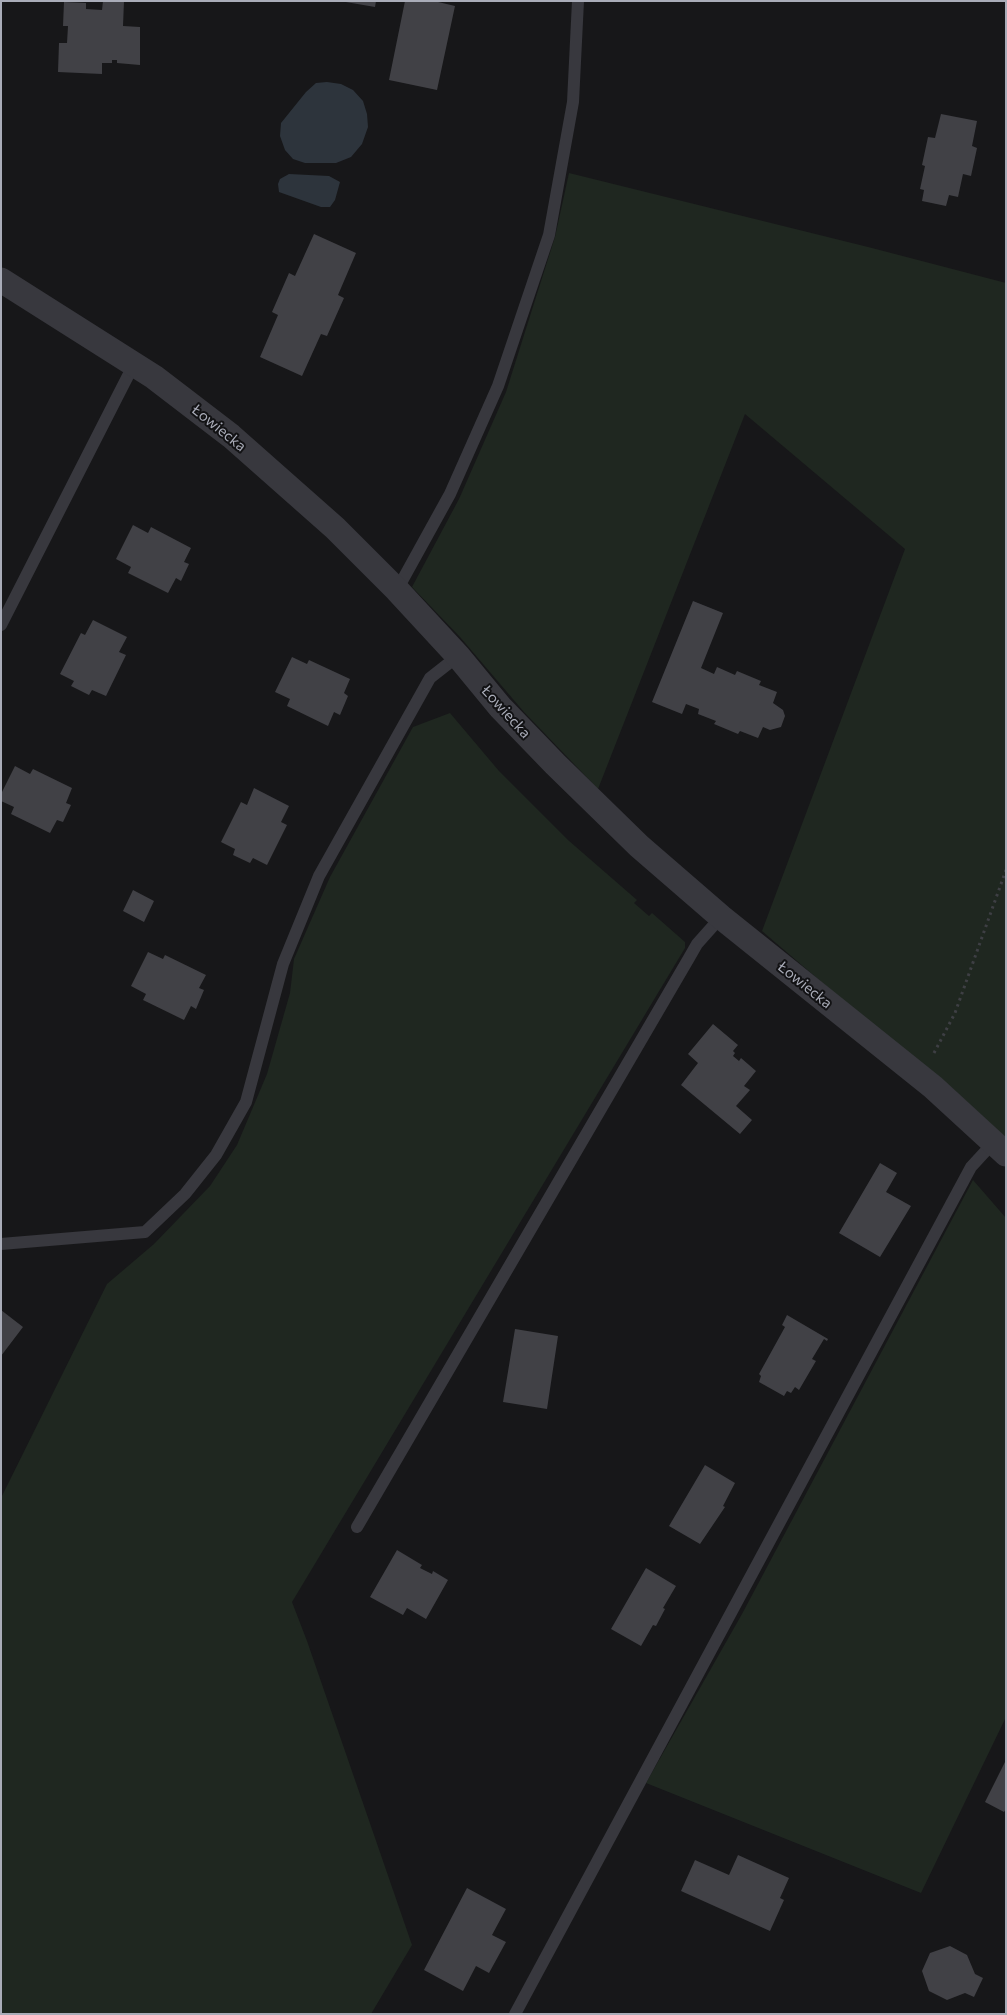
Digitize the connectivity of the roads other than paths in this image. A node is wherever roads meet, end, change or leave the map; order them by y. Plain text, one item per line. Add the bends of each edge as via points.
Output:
1 (578, 1) edge
2 (1, 280) edge
3 (134, 364) junction
4 (396, 590) junction
5 (1, 625) edge
6 (458, 656) junction
7 (721, 917) junction
8 (1000, 1148) edge
9 (1, 1244) edge
10 (357, 1527) dead end
11 (515, 2014) edge

1 - 4 lane via 573,102 549,235 498,386 450,494
2 - 3 street, Łowiecka
3 - 4 street, Łowiecka via 232,436 335,528
3 - 5 lane
4 - 6 street, Łowiecka
6 - 7 street, Łowiecka via 500,707 555,764 640,846
6 - 9 lane via 430,678 319,876 283,964 246,1102 216,1155 186,1194 145,1232
7 - 8 street, Łowiecka via 922,1078
7 - 10 lane via 688,958
8 - 11 lane via 971,1167

